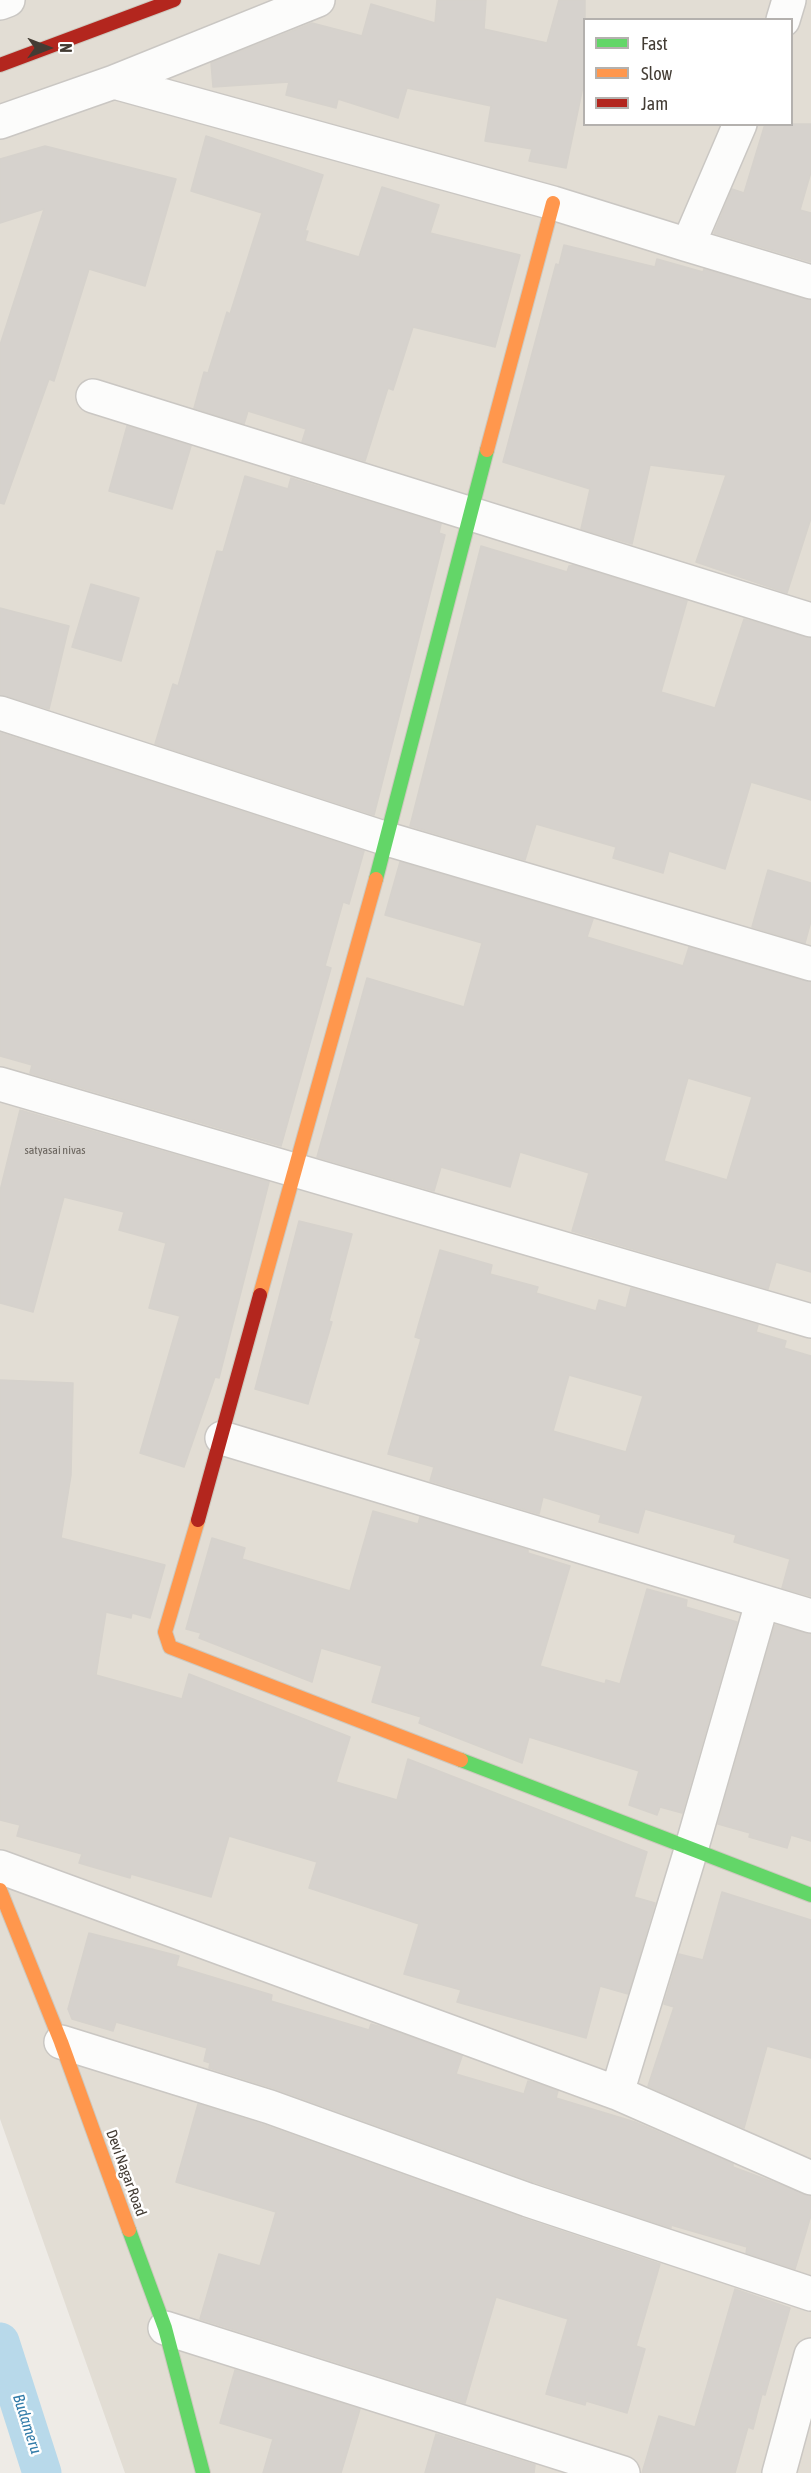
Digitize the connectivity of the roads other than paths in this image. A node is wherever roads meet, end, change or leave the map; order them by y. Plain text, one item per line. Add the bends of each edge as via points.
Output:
1 (8, 0) edge
2 (174, 0) edge
3 (318, 0) edge
4 (789, 0) edge
5 (0, 3) edge
6 (784, 18) edge
7 (0, 65) edge
8 (114, 82) junction
9 (0, 122) edge
10 (739, 126) edge
11 (553, 203) junction
12 (688, 245) junction
13 (811, 282) edge
14 (93, 396) dead end
15 (469, 515) junction
16 (811, 620) edge
17 (0, 713) edge
18 (387, 839) junction
19 (811, 964) edge
20 (0, 1084) edge
21 (292, 1172) junction
22 (811, 1321) edge
23 (222, 1438) junction
24 (762, 1603) junction
25 (811, 1616) edge
26 (691, 1850) junction
27 (0, 1867) edge
28 (0, 1890) edge
29 (811, 1895) edge
30 (61, 2042) junction
31 (617, 2093) junction
32 (811, 2178) edge
33 (811, 2294) edge
34 (165, 2328) junction
35 (811, 2355) edge
36 (801, 2430) edge
37 (203, 2473) edge
38 (623, 2473) edge
39 (779, 2473) edge

1 - 5 street
2 - 7 street
3 - 8 street
4 - 6 street
8 - 9 street
8 - 11 street
10 - 12 street
11 - 12 street
11 - 15 street
12 - 13 street
14 - 15 street
15 - 16 street
15 - 18 street
17 - 18 street
18 - 19 street
18 - 21 street
20 - 21 street
21 - 22 street
21 - 23 street
23 - 24 street
23 - 26 street via 165,1632 170,1647
24 - 25 street
24 - 26 street
26 - 29 street
26 - 31 street
27 - 31 street
28 - 30 street, Devi Nagar Road
30 - 33 street via 270,2107 528,2200
30 - 34 street, Devi Nagar Road
31 - 32 street
34 - 37 street, Devi Nagar Road
34 - 38 street
35 - 36 street
36 - 39 street

